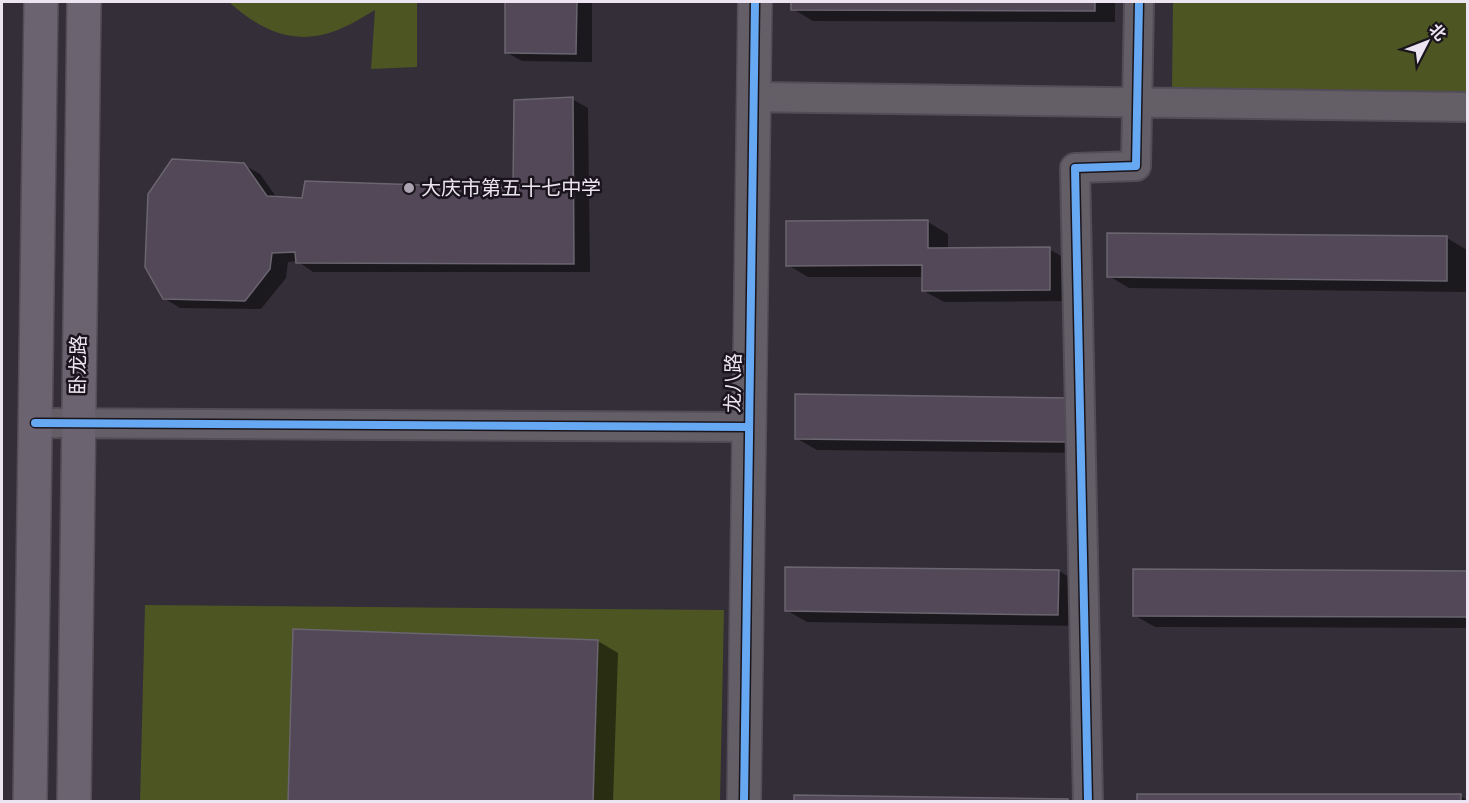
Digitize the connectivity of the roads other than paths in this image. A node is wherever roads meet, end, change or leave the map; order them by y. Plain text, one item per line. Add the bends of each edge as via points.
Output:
1 (41, 2) edge
2 (84, 2) edge
3 (754, 2) edge
4 (1139, 2) edge
5 (753, 97) junction
6 (1135, 102) junction
7 (1467, 107) edge
8 (35, 423) junction
9 (77, 424) junction
10 (749, 427) junction
11 (30, 801) edge
12 (74, 801) edge
13 (744, 801) edge
14 (1088, 801) edge

1 - 8 main road
2 - 9 main road, 卧龙路
3 - 5 street, 龙八路
4 - 6 street
5 - 6 street
5 - 10 street, 龙八路
6 - 7 street
6 - 14 street via 1136,166 1075,168
8 - 9 street
8 - 11 main road
9 - 10 street
9 - 12 main road, 卧龙路
10 - 13 street, 龙八路

